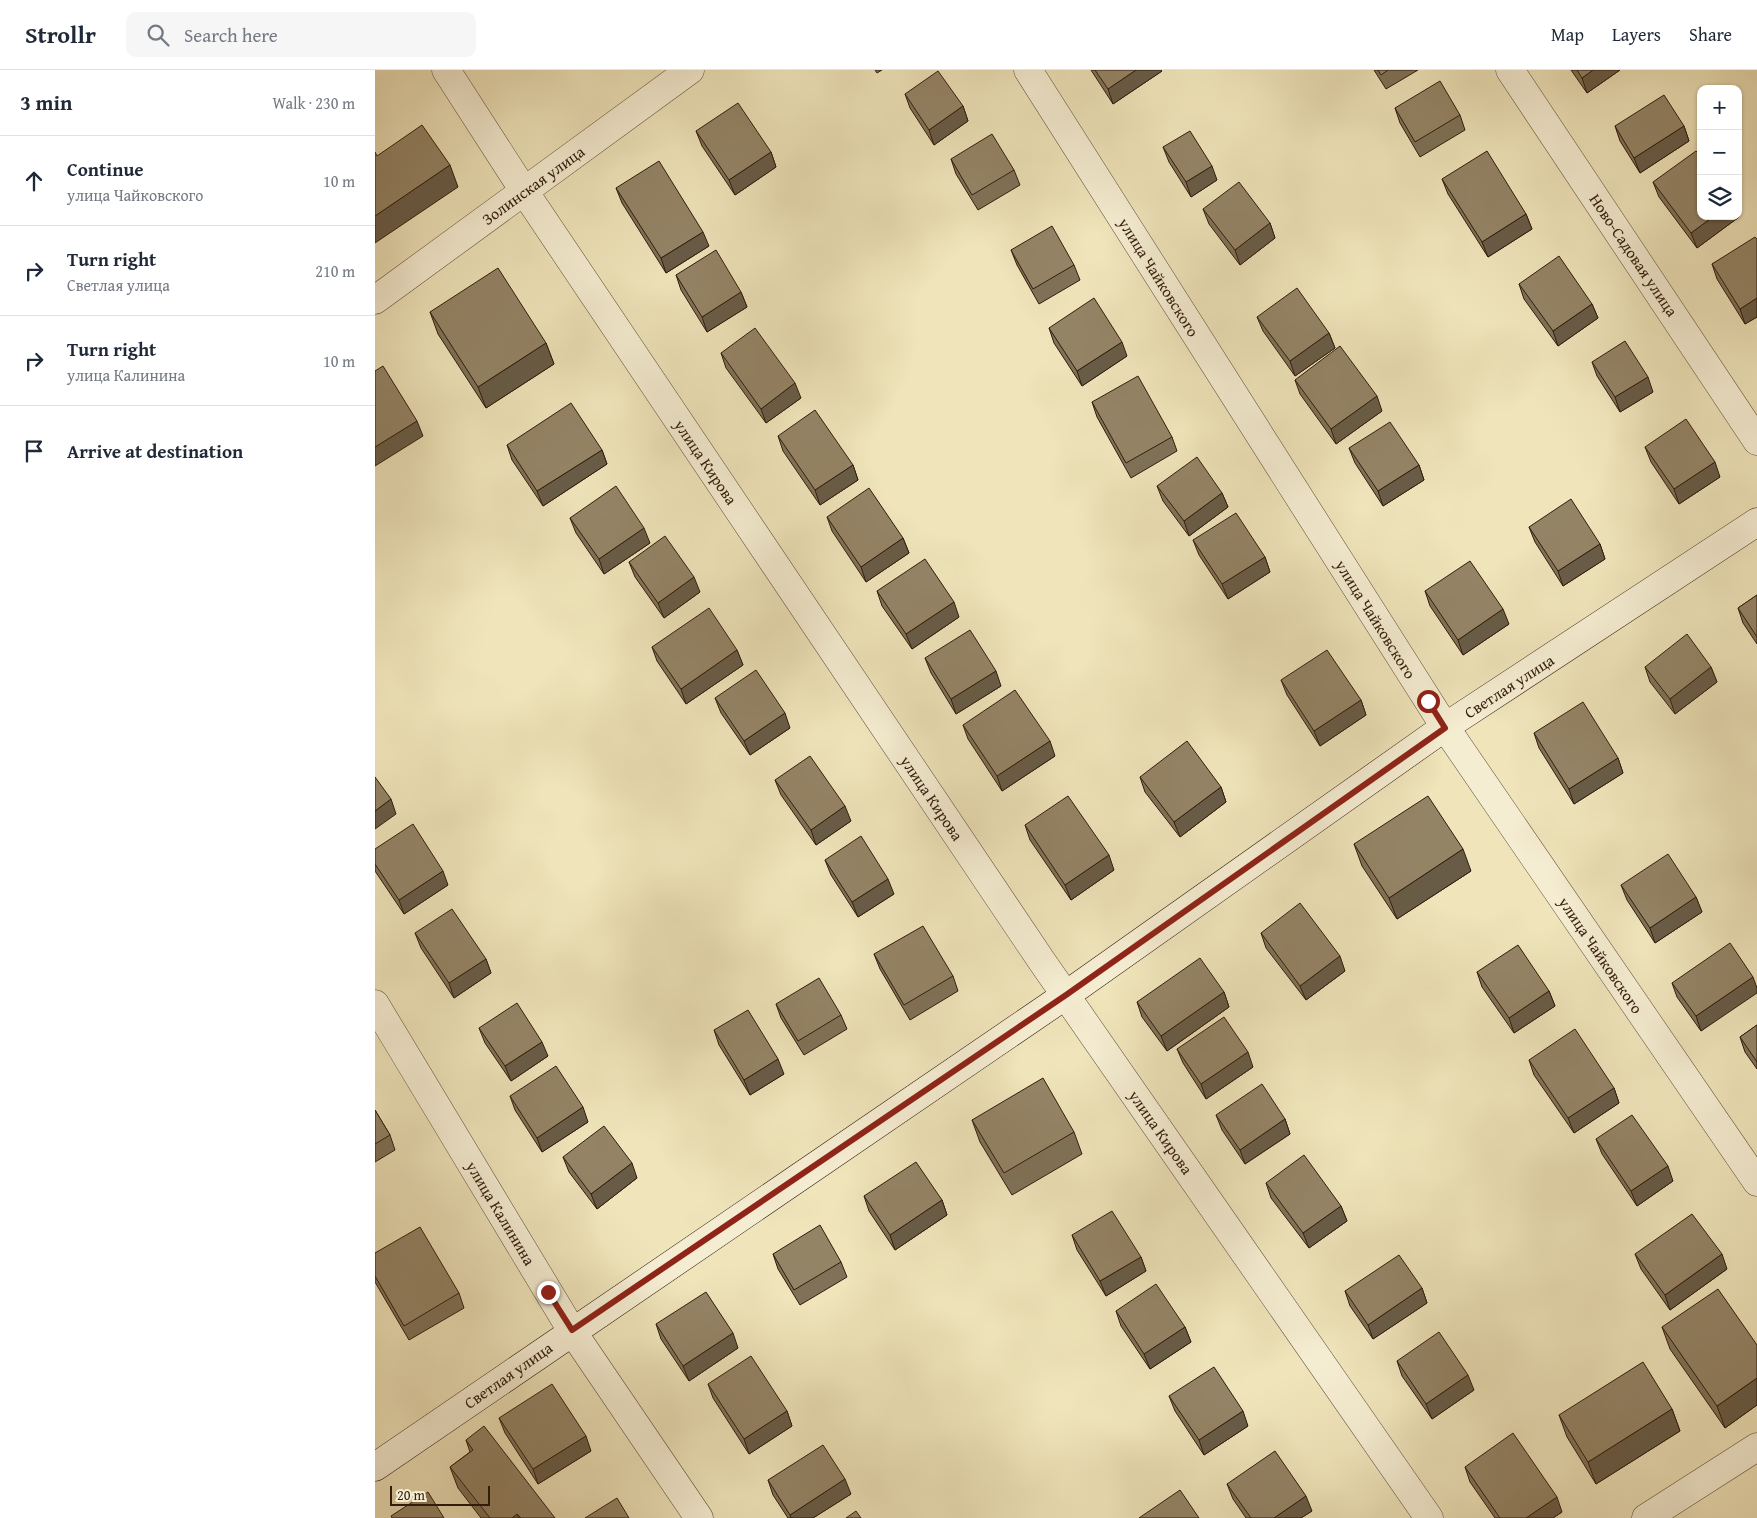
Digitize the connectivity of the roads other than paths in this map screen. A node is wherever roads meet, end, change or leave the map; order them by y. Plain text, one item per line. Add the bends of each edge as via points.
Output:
1 (446, 70) edge
2 (691, 70) edge
3 (1028, 70) edge
4 (1510, 70) edge
5 (524, 191) junction
6 (375, 300) edge
7 (1757, 441) edge
8 (1757, 522) edge
9 (1445, 728) junction
10 (1066, 995) junction
11 (375, 1004) edge
12 (1757, 1182) edge
13 (572, 1330) junction
14 (1757, 1448) edge
15 (375, 1467) edge
16 (699, 1518) edge
17 (1429, 1518) edge
18 (1645, 1518) edge

1 - 5 street, улица Кирова
2 - 5 street, Золинская улица
3 - 9 street, улица Чайковского
4 - 7 street, Ново-Садовая улица
5 - 6 street, Золинская улица
5 - 10 street, улица Кирова
8 - 9 street, Светлая улица
9 - 10 street, Светлая улица
9 - 12 street, улица Чайковского
10 - 13 street, Светлая улица
10 - 17 street, улица Кирова
11 - 13 street, улица Калинина
13 - 15 street, Светлая улица
13 - 16 street, улица Калинина
14 - 18 street

